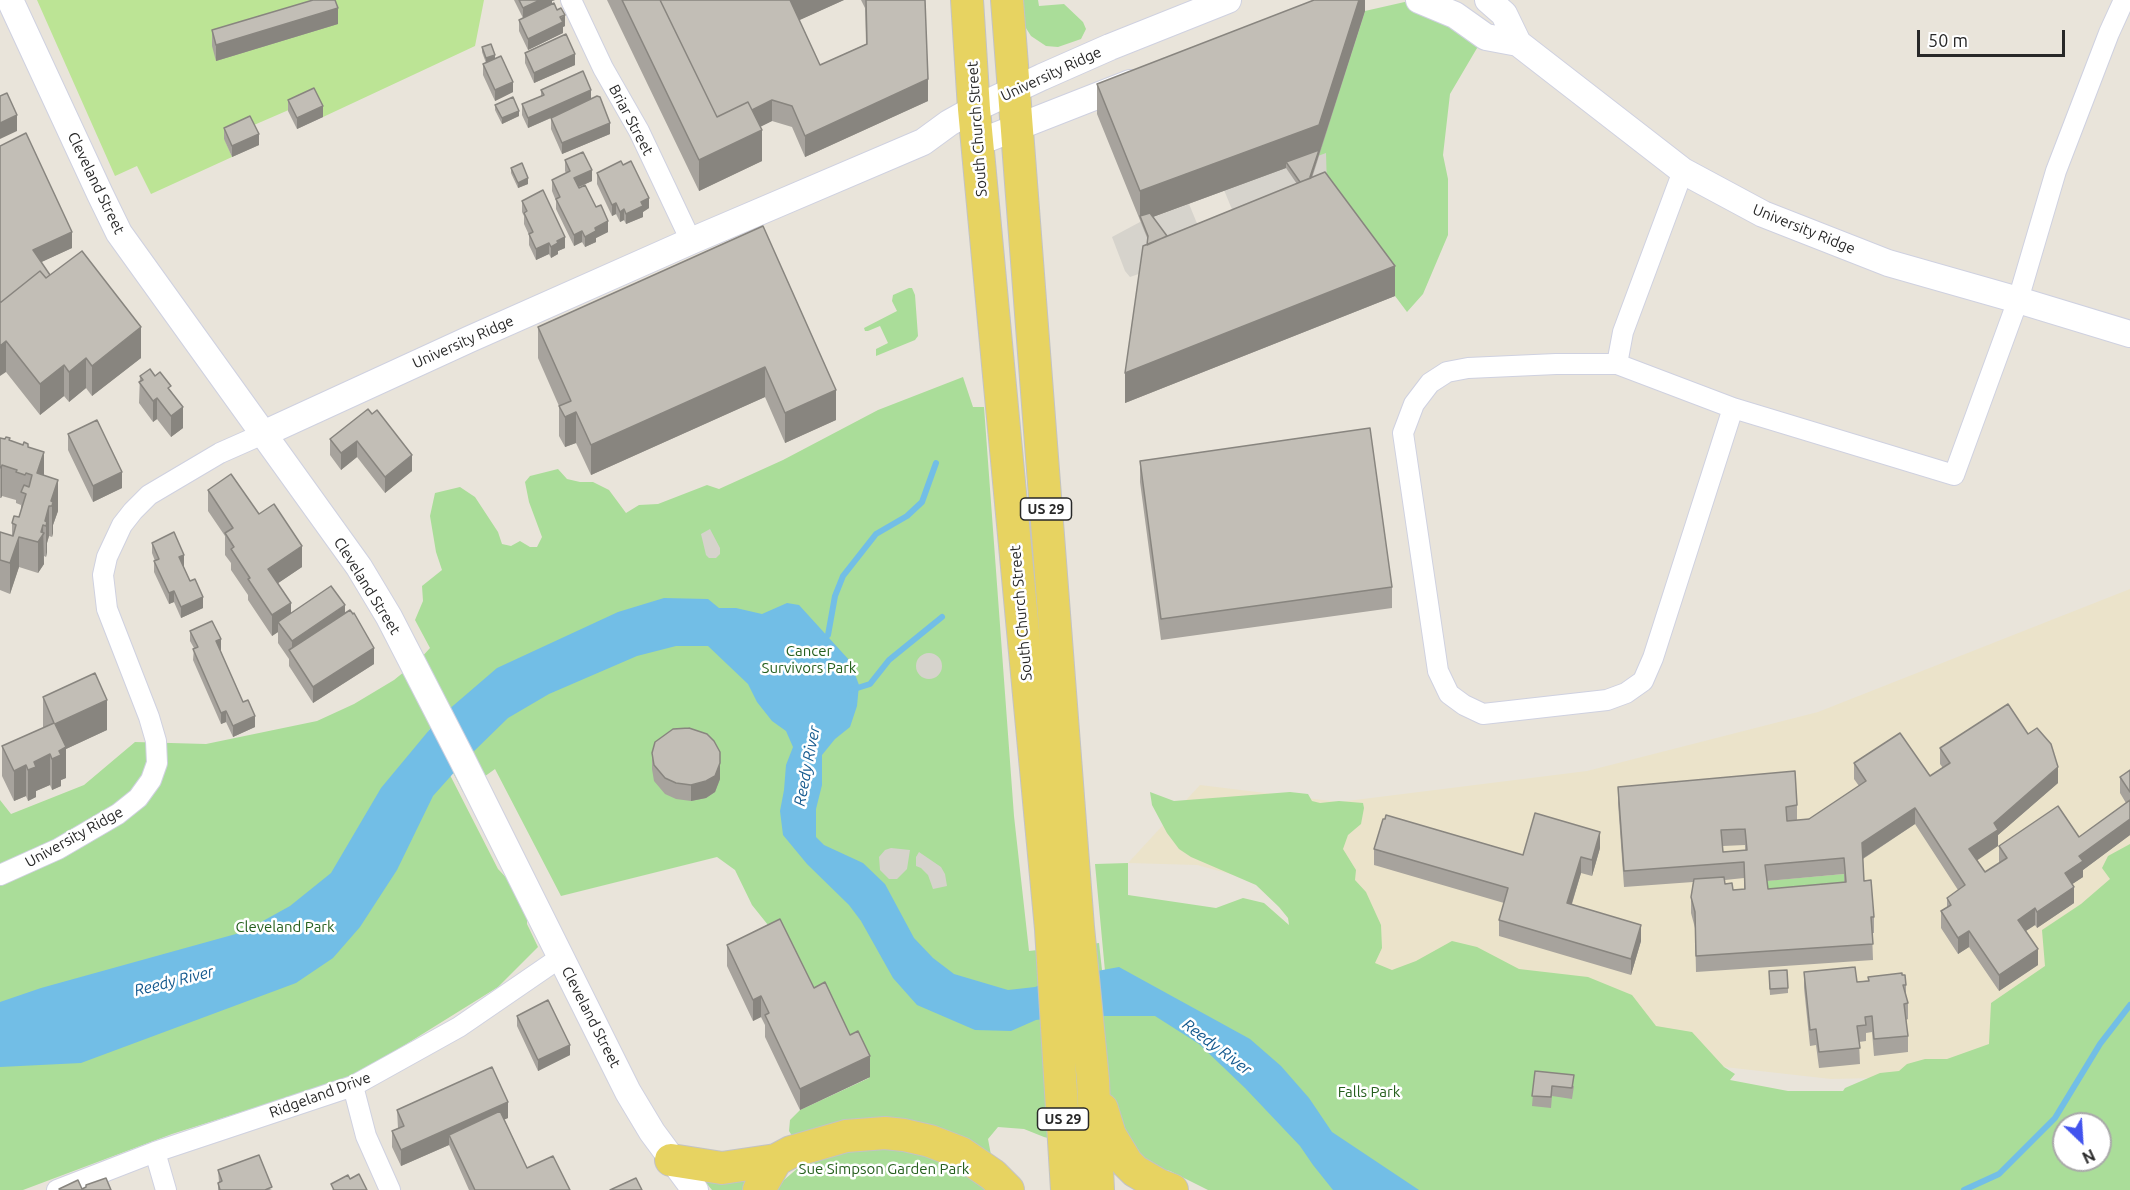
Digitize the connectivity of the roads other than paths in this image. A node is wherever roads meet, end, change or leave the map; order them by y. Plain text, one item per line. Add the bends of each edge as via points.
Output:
1 (10, 0) edge
2 (572, 0) edge
3 (967, 0) edge
4 (1006, 0) edge
5 (1228, 0) edge
6 (1419, 0) edge
7 (2124, 0) edge
8 (1490, 1) edge
9 (1470, 25) junction
10 (1518, 43) junction
11 (1155, 73) edge
12 (1014, 91) junction
13 (974, 109) junction
14 (1016, 126) junction
15 (977, 143) junction
16 (1683, 171) junction
17 (691, 241) junction
18 (2018, 300) junction
19 (2130, 334) edge
20 (1617, 364) junction
21 (1733, 408) junction
22 (264, 434) junction
23 (0, 875) edge
24 (1064, 928) junction
25 (561, 957) junction
26 (1093, 1080) junction
27 (353, 1086) junction
28 (154, 1152) junction
29 (671, 1160) junction
30 (776, 1160) junction
31 (57, 1190) edge
32 (166, 1190) edge
33 (390, 1190) edge
34 (695, 1190) edge
35 (759, 1190) edge
36 (1008, 1190) edge
37 (1067, 1190) edge
38 (1098, 1190) edge
39 (1172, 1190) edge

1 - 22 street, Cleveland Street via 119,233
2 - 17 street, Briar Street
3 - 13 main road, South Church Street / US 29
4 - 12 main road, South Church Street / US 29
5 - 12 street, University Ridge
6 - 9 street, University Ridge
7 - 18 street via 2056,171
8 - 9 street
8 - 10 street, University Ridge via 1504,14
9 - 10 street, University Ridge via 1486,38
10 - 16 street, University Ridge
11 - 14 street
12 - 13 street, University Ridge
12 - 14 main road, South Church Street / US 29
13 - 15 main road, South Church Street / US 29
13 - 17 street, University Ridge via 923,142
14 - 15 street
14 - 24 main road, South Church Street / US 29 via 1035,346
15 - 24 main road, South Church Street / US 29
16 - 18 street, University Ridge via 1763,214 1888,263
16 - 20 street via 1623,332
17 - 22 street, University Ridge
18 - 19 street, University Ridge
18 - 21 street via 1954,475
20 - 21 street
20 - 21 street via 1468,368 1447,372 1430,383 1414,404 1403,433 1438,672 1449,694 1484,714 1607,700 1643,681
22 - 23 street, University Ridge via 220,453 149,495 122,525 107,557 103,575 107,609 156,741 157,763 151,780 138,798 118,814 58,849
22 - 25 street, Cleveland Street via 359,567 389,617
24 - 26 main road, South Church Street / US 29 via 1090,1047
24 - 37 main road, South Church Street / US 29 via 1059,1049
25 - 27 street, Ridgeland Drive via 459,1027
25 - 29 street, Cleveland Street via 628,1092
26 - 38 main road, South Church Street / US 29
26 - 39 main road via 1110,1135 1127,1162 1135,1171
27 - 28 street, Ridgeland Drive
27 - 33 street via 366,1136
28 - 31 street, Ridgeland Drive
28 - 32 street
29 - 30 main road via 722,1168
29 - 34 street, Cleveland Street
30 - 35 main road
30 - 36 main road via 846,1136 904,1135 961,1153

